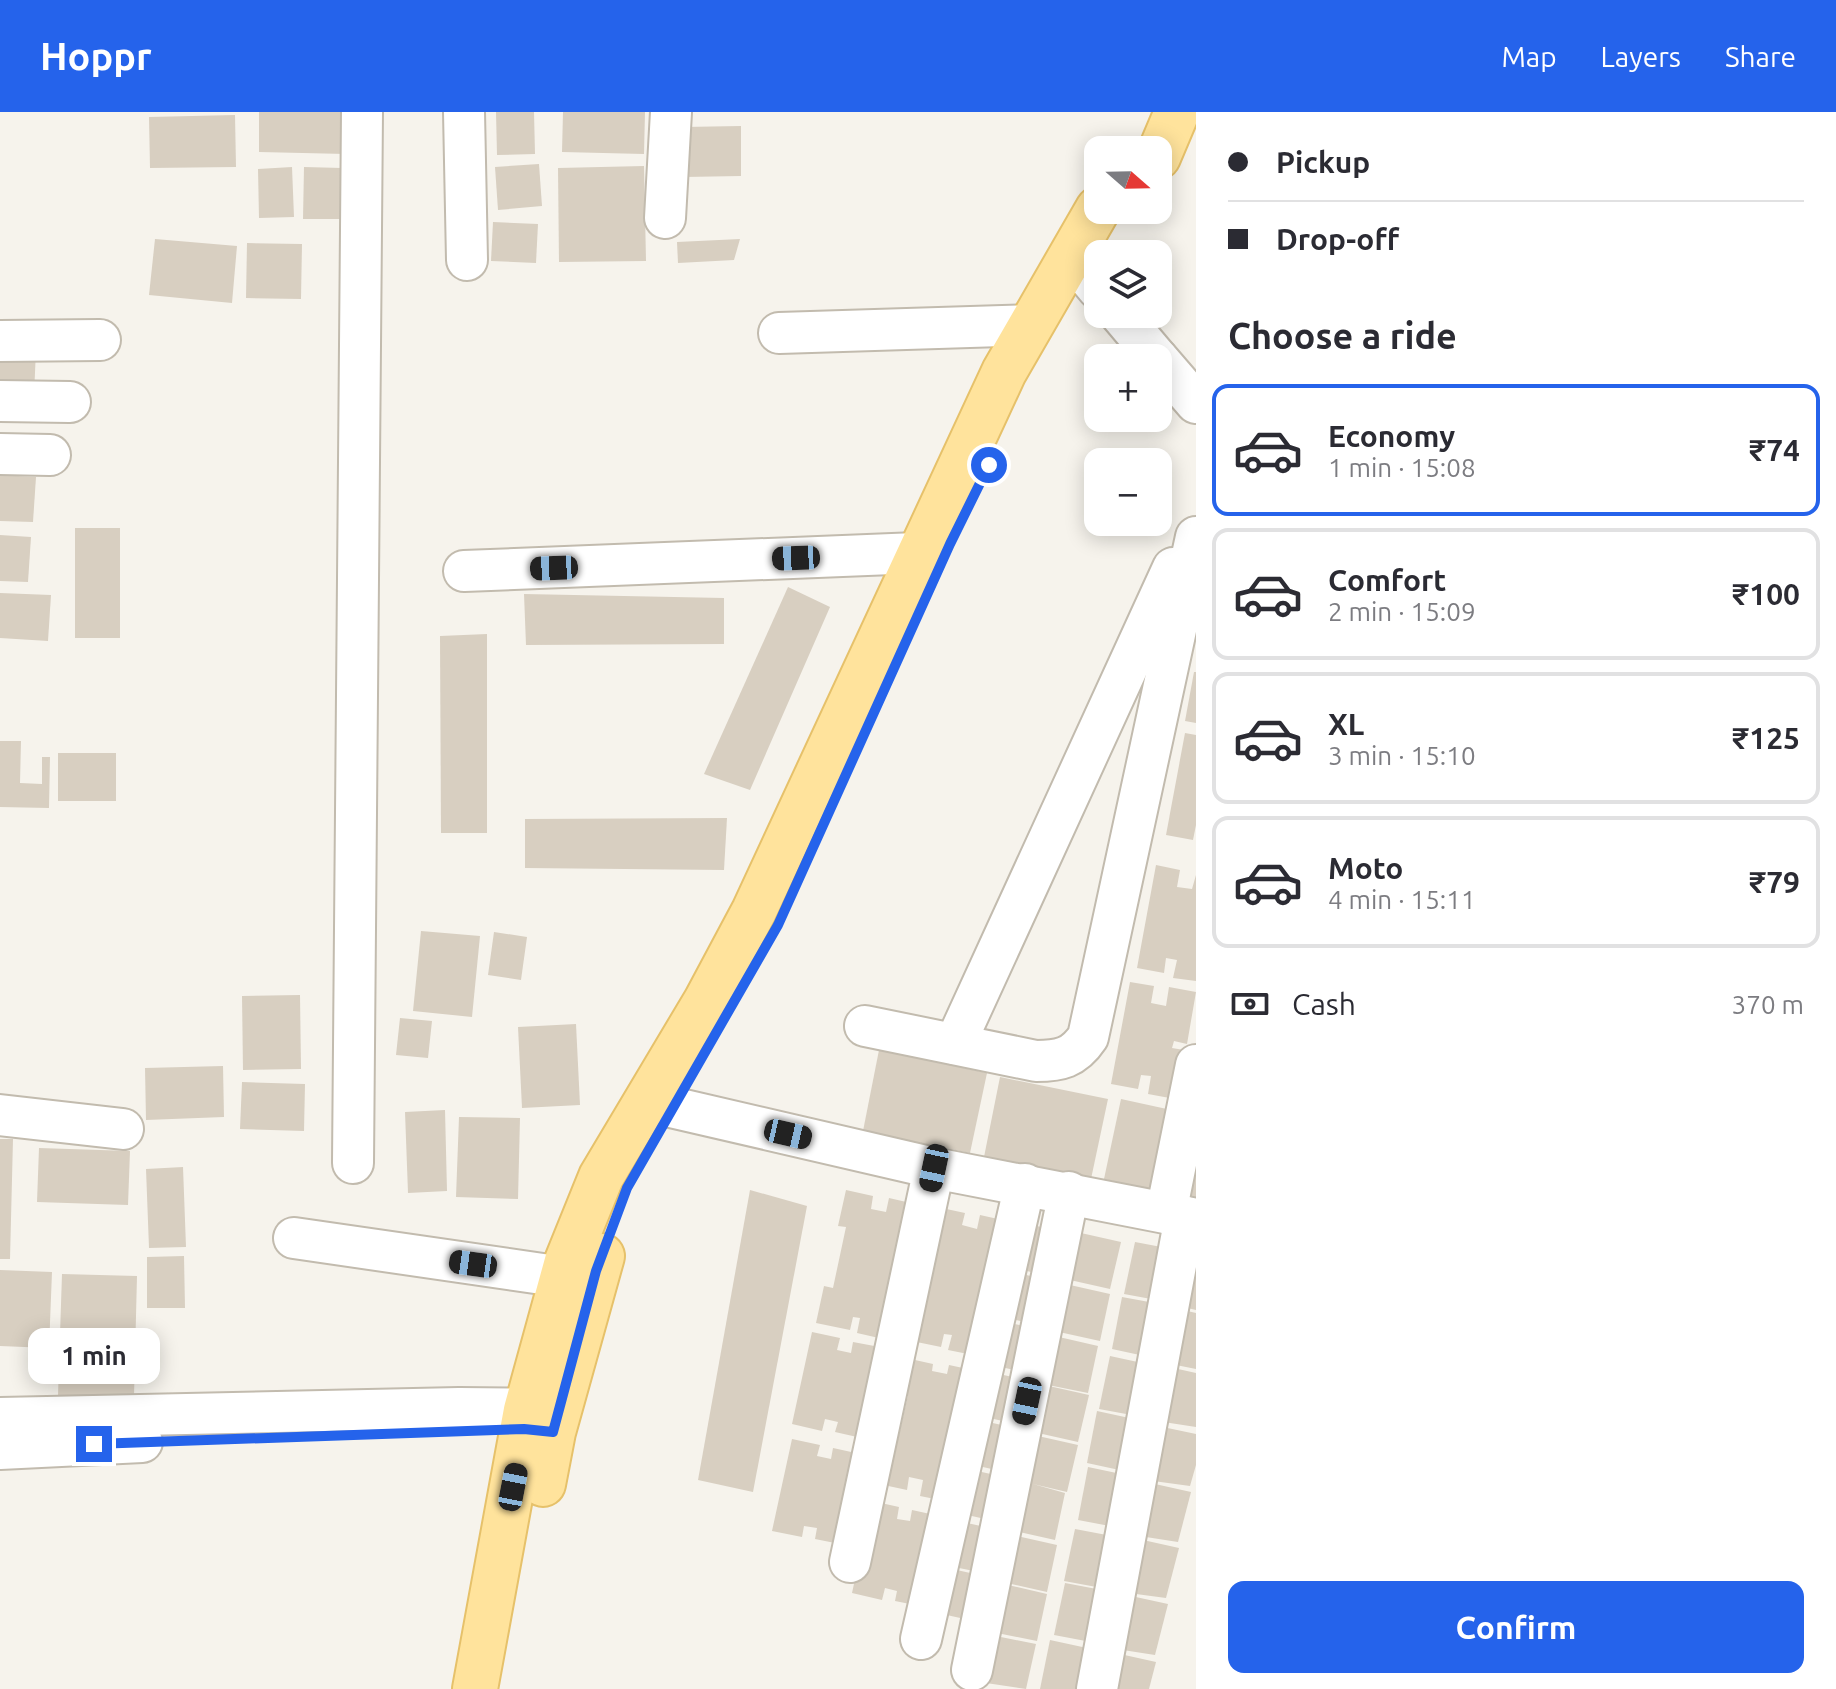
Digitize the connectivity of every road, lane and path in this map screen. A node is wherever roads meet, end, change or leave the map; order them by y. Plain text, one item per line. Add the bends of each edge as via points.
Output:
1 (362, 112) edge
2 (464, 112) edge
3 (671, 112) edge
4 (1157, 112) edge
5 (1177, 112) edge
6 (1141, 136) edge
7 (1167, 136) edge
8 (665, 218) dead end
9 (1089, 224) edge
10 (467, 260) dead end
11 (1084, 290) edge
12 (1031, 325) junction
13 (1132, 328) edge
14 (779, 333) dead end
15 (100, 340) dead end
16 (0, 341) edge
17 (1146, 344) edge
18 (1172, 375) edge
19 (0, 401) edge
20 (70, 402) dead end
21 (1196, 403) edge
22 (0, 454) edge
23 (50, 455) dead end
24 (1196, 517) edge
25 (1196, 537) edge
26 (917, 553) junction
27 (464, 571) dead end
28 (865, 1026) dead end
29 (955, 1044) junction
30 (1196, 1065) edge
31 (671, 1107) junction
32 (0, 1115) edge
33 (123, 1129) dead end
34 (353, 1163) dead end
35 (934, 1168) junction
36 (1025, 1184) junction
37 (1069, 1192) junction
38 (1182, 1216) edge
39 (294, 1238) dead end
40 (563, 1277) junction
41 (0, 1418) edge
42 (541, 1420) junction
43 (0, 1449) edge
44 (850, 1562) dead end
45 (921, 1639) dead end
46 (972, 1670) dead end
47 (475, 1689) edge
48 (503, 1689) edge
49 (1097, 1689) edge

1 - 34 street
2 - 10 street
3 - 8 street
4 - 6 main road
5 - 7 main road
9 - 12 main road
11 - 31 main road via 1028,386 950,544 778,925
12 - 14 street
12 - 26 main road
13 - 17 street
15 - 16 street
18 - 21 street
19 - 20 street
22 - 23 street
24 - 29 street
25 - 29 street via 1088,1037 1077,1053 1056,1061
26 - 27 street
26 - 40 main road via 754,911 601,1177
28 - 29 street
30 - 38 street
31 - 35 street
31 - 42 main road via 627,1188
32 - 33 street
35 - 36 street
35 - 44 street
36 - 37 street
36 - 45 street
37 - 38 street
37 - 46 street
38 - 49 street
39 - 40 street
40 - 42 main road
41 - 42 street via 459,1408
42 - 43 street
42 - 47 main road
42 - 48 main road

